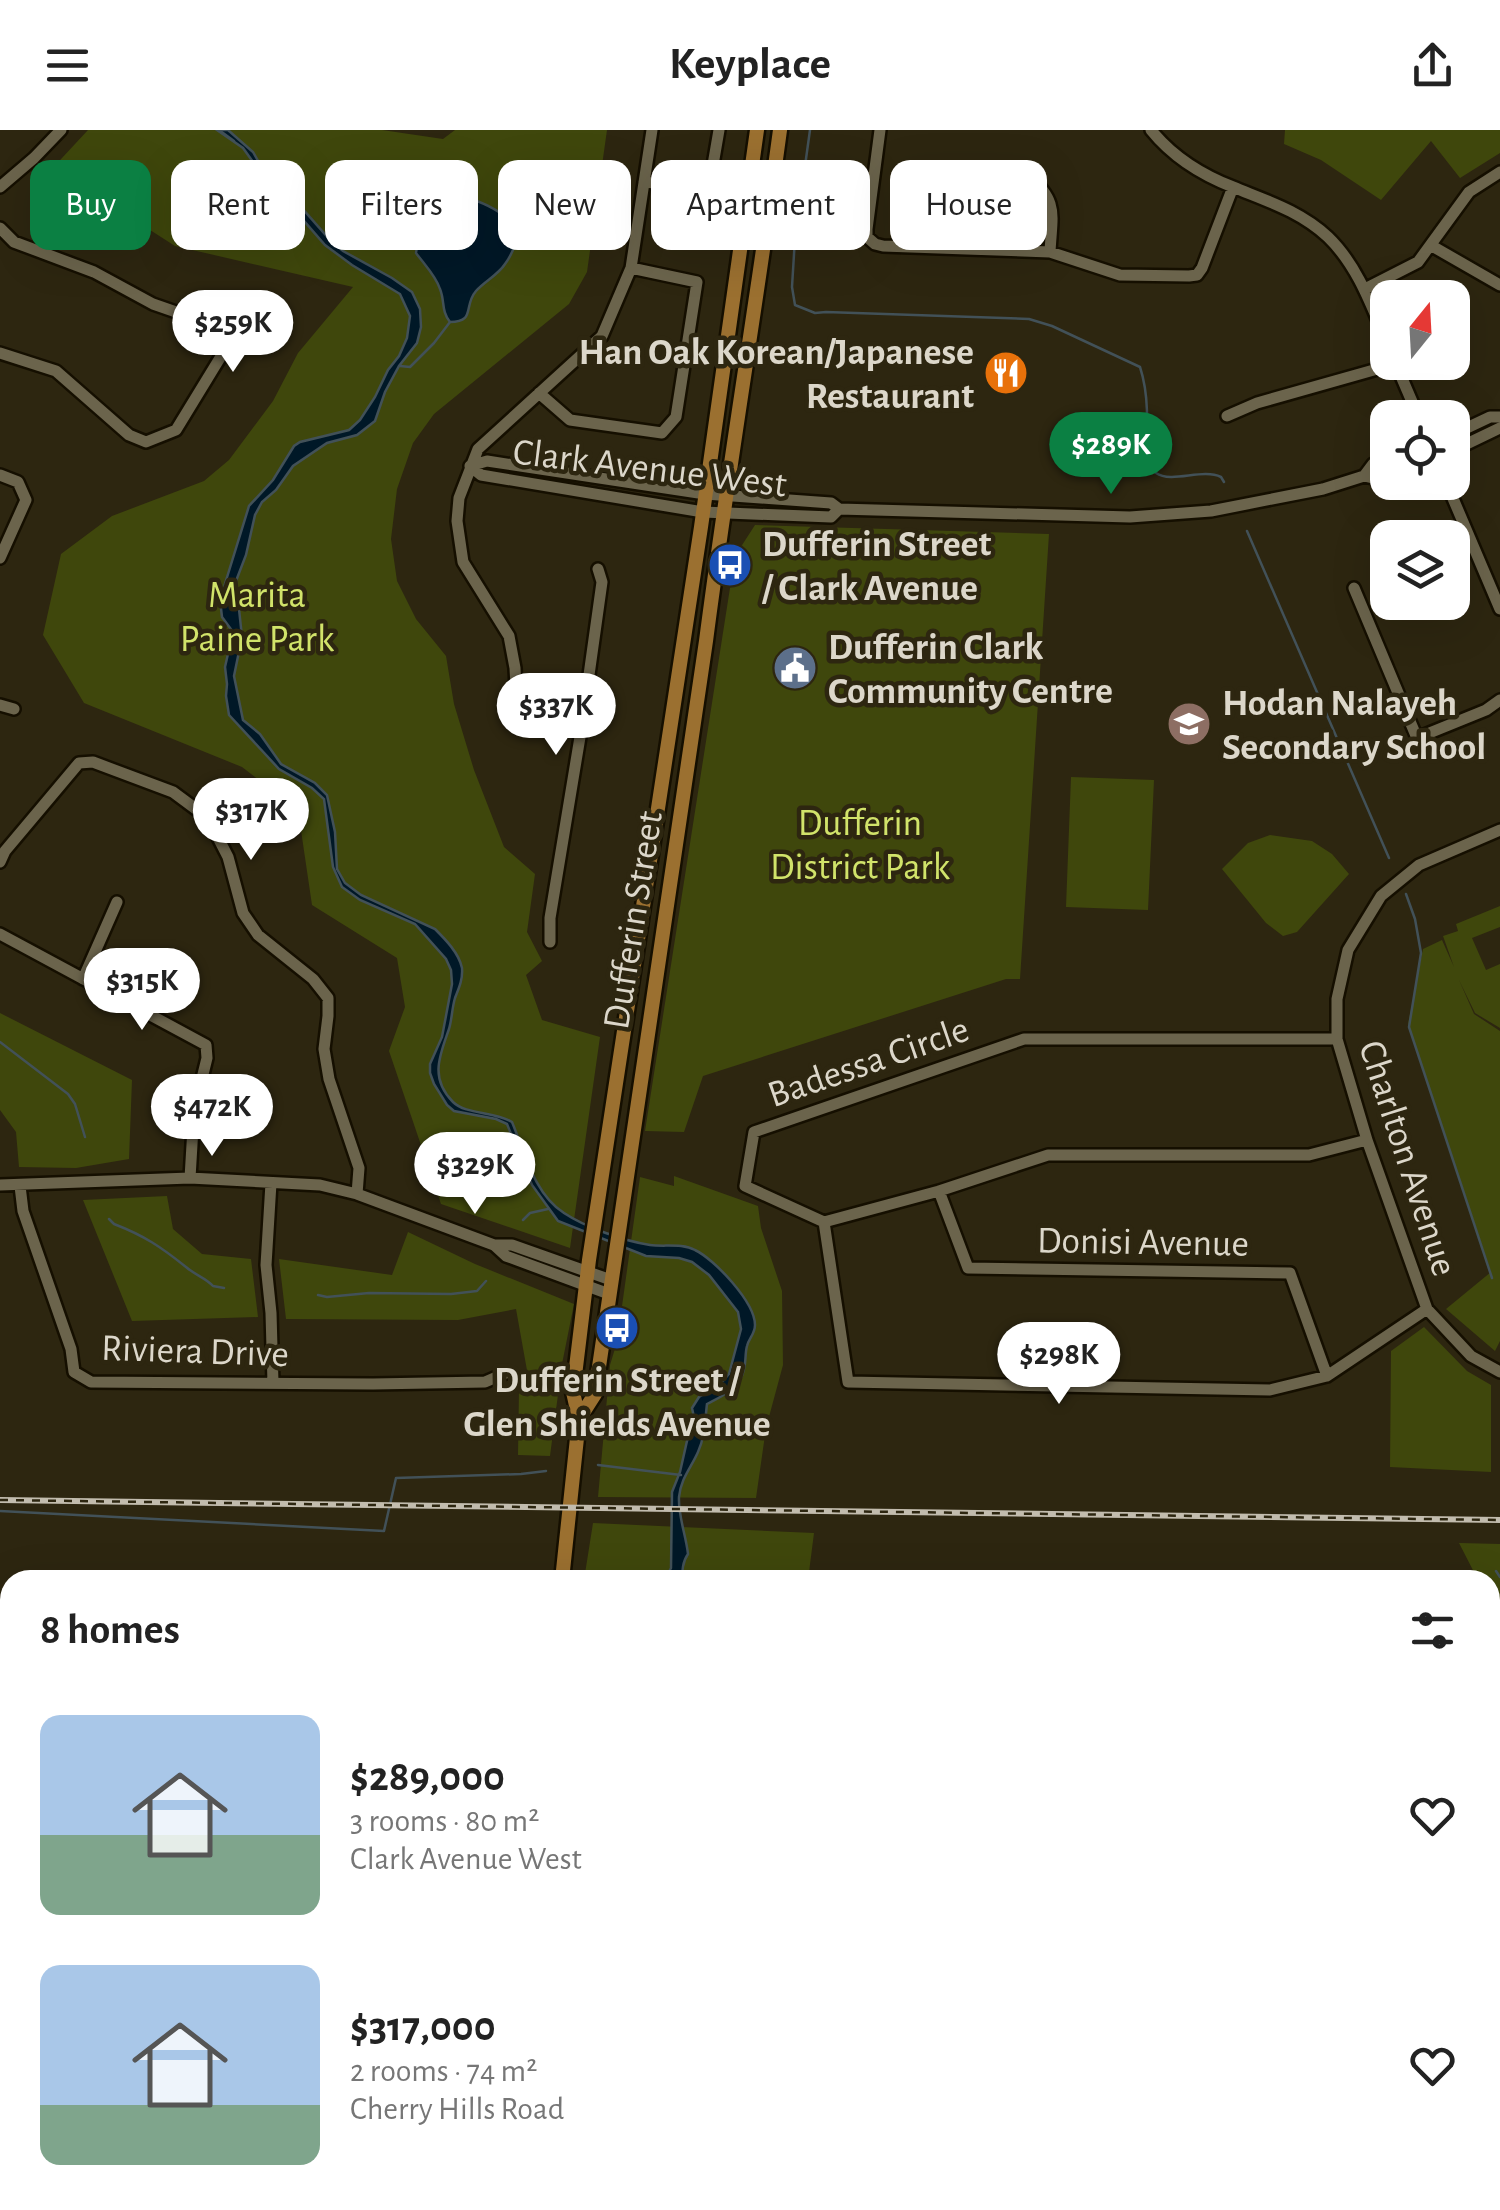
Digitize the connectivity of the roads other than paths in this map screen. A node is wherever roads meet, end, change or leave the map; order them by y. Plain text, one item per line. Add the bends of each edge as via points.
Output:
1 (61, 130) edge
2 (652, 130) edge
3 (719, 130) edge
4 (757, 130) edge
5 (780, 130) edge
6 (880, 130) edge
7 (1151, 130) edge
8 (1500, 172) edge
9 (644, 182) junction
10 (0, 187) edge
11 (1233, 188) junction
12 (1047, 195) edge
13 (0, 228) edge
14 (1432, 246) junction
15 (1050, 252) junction
16 (630, 268) junction
17 (1500, 286) edge
18 (1364, 289) junction
19 (1370, 303) edge
20 (0, 353) edge
21 (1370, 370) edge
22 (539, 393) junction
23 (1227, 416) dead end
24 (1500, 417) edge
25 (1470, 426) edge
26 (1500, 428) edge
27 (1470, 442) edge
28 (470, 466) junction
29 (1370, 468) edge
30 (0, 476) edge
31 (1364, 476) junction
32 (1370, 477) edge
33 (706, 494) junction
34 (728, 497) junction
35 (1454, 500) edge
36 (839, 509) junction
37 (703, 512) junction
38 (724, 514) junction
39 (0, 558) edge
40 (598, 569) dead end
41 (1354, 588) dead end
42 (1500, 608) edge
43 (1500, 700) edge
44 (0, 705) edge
45 (14, 709) dead end
46 (582, 725) junction
47 (1500, 830) edge
48 (0, 862) edge
49 (117, 902) dead end
50 (0, 934) edge
51 (550, 942) dead end
52 (83, 978) junction
53 (1336, 1039) junction
54 (1368, 1140) junction
55 (190, 1178) junction
56 (270, 1184) junction
57 (0, 1185) edge
58 (20, 1186) junction
59 (939, 1192) junction
60 (357, 1194) junction
61 (824, 1222) junction
62 (587, 1279) junction
63 (610, 1287) junction
64 (1427, 1309) junction
65 (508, 1372) dead end
66 (1500, 1372) edge
67 (1327, 1376) junction
68 (274, 1383) junction
69 (579, 1419) junction
70 (563, 1570) edge

1 - 10 street
2 - 9 street
3 - 9 street via 709,188
4 - 33 main road, Dufferin Street
5 - 34 main road, Dufferin Street
6 - 15 street via 867,229 875,244
7 - 11 street via 1180,158
8 - 14 street via 1469,192
9 - 16 street
11 - 15 street via 1197,275 1120,275
11 - 18 street via 1309,222 1330,239
12 - 15 street via 1053,205
13 - 20 street via 14,242 222,328 223,353 176,430 146,442 128,435 56,371
14 - 17 street
14 - 18 street via 1418,262
16 - 22 street via 602,336
16 - 22 street via 697,282 676,417 662,433 570,420
18 - 19 street
21 - 23 street
22 - 28 street via 478,449
24 - 25 street
26 - 27 street
28 - 33 street, Clark Avenue West via 487,461
28 - 37 street, Clark Avenue West via 481,475
28 - 46 street via 459,498 459,544 471,578 508,636 519,714
29 - 31 street, Clark Avenue West
30 - 39 street via 18,482 26,500
31 - 32 street, Clark Avenue West
31 - 36 street, Clark Avenue West via 1211,511 1128,517
33 - 34 street, Clark Avenue West
33 - 37 main road, Dufferin Street
34 - 36 street, Clark Avenue West via 831,503
34 - 38 main road, Dufferin Street
35 - 42 street
36 - 38 street, Clark Avenue West via 831,517
37 - 38 street, Clark Avenue West
37 - 62 main road, Dufferin Street
38 - 63 main road, Dufferin Street
40 - 46 street via 602,582
41 - 43 street via 1417,738
44 - 45 street
46 - 51 street
47 - 53 street, Charlton Avenue via 1419,865 1381,896 1348,950
48 - 60 street via 79,763 93,762 173,792 208,818 228,856 243,913 328,998 328,1079 359,1168
49 - 52 street
50 - 52 street
52 - 55 street via 206,1046
53 - 54 street, Charlton Avenue
53 - 61 street, Badessa Circle via 1024,1040 754,1132 745,1186
54 - 59 street via 1309,1155 1048,1155
54 - 64 street, Charlton Avenue
55 - 56 street
55 - 58 street
56 - 60 street
56 - 68 street via 266,1264
57 - 58 street
58 - 68 street, Riviera Drive via 74,1372 92,1382
59 - 61 street
59 - 67 street, Donisi Avenue via 968,1268 1290,1273
60 - 62 street via 494,1246 512,1245
61 - 67 street via 848,1382 1270,1390
62 - 63 street
62 - 69 main road, Dufferin Street via 573,1392
63 - 69 main road, Dufferin Street via 595,1394
64 - 66 street, Charlton Avenue via 1471,1356
64 - 67 street
65 - 68 street, Riviera Drive via 485,1382
69 - 70 main road, Dufferin Street

